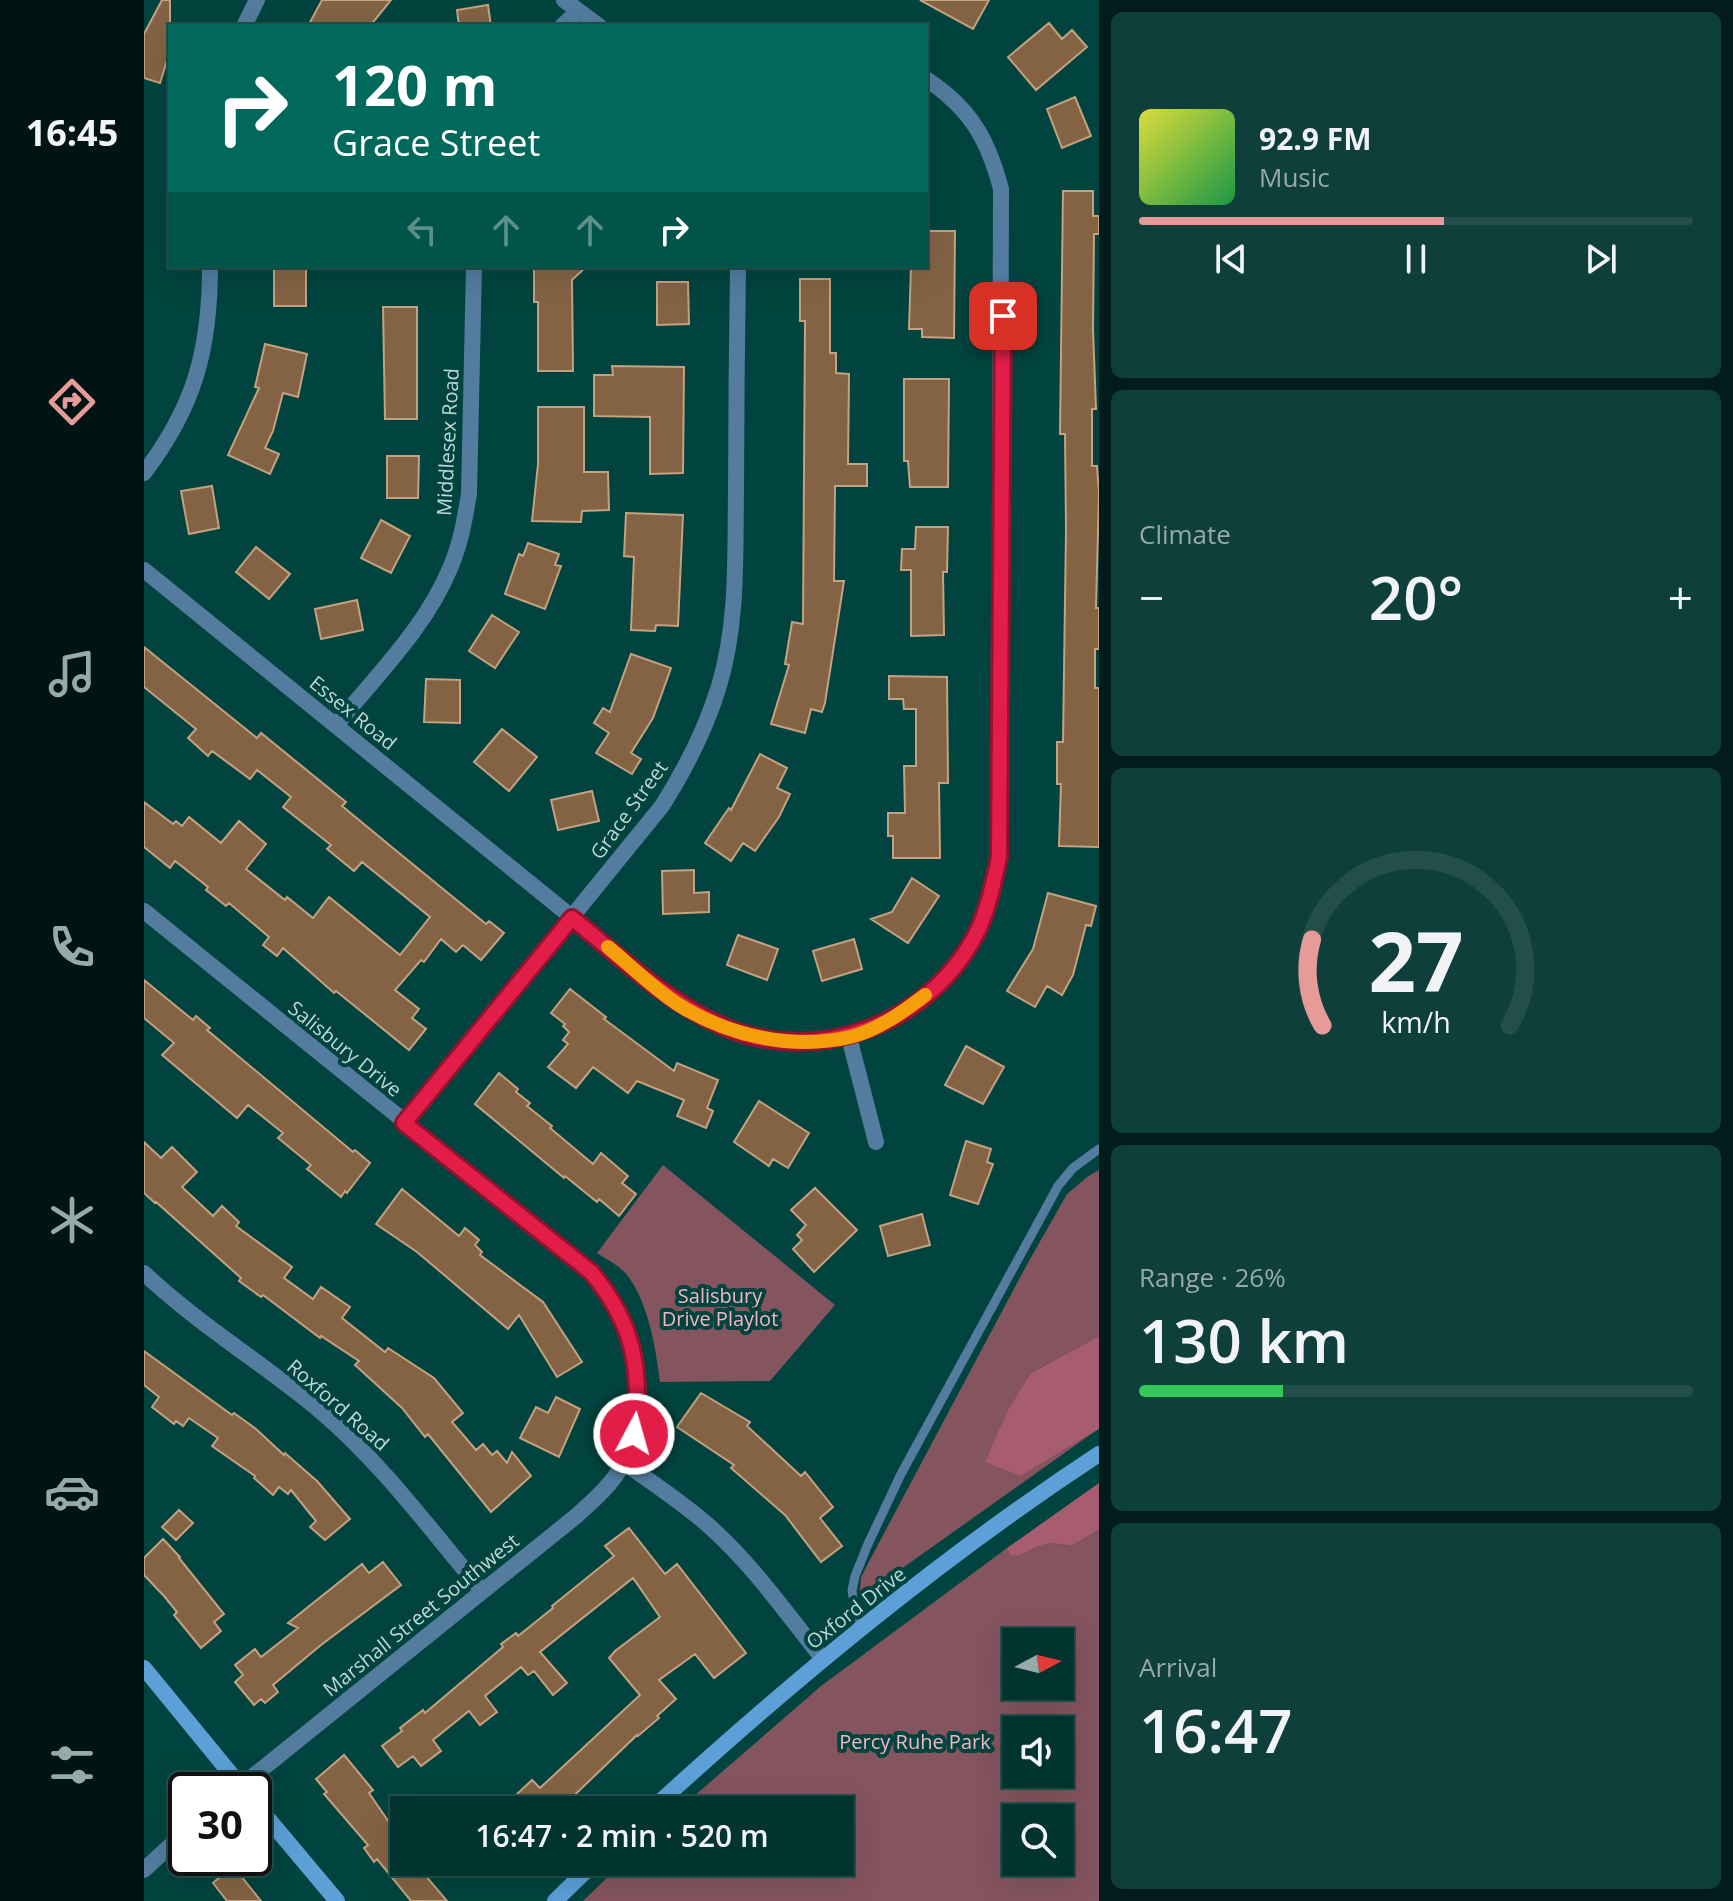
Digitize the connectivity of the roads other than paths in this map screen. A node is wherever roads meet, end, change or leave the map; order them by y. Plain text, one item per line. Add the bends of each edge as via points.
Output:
1 (257, 0) edge
2 (564, 0) edge
3 (578, 11) junction
4 (245, 24) edge
5 (564, 24) edge
6 (596, 24) edge
7 (928, 81) edge
8 (210, 268) edge
9 (474, 268) edge
10 (738, 268) edge
11 (144, 473) edge
12 (144, 570) edge
13 (336, 725) junction
14 (144, 911) edge
15 (572, 918) junction
16 (849, 1037) junction
17 (404, 1123) junction
18 (876, 1142) dead end
19 (1099, 1149) edge
20 (144, 1273) edge
21 (1099, 1454) edge
22 (624, 1463) junction
23 (482, 1591) junction
24 (859, 1630) junction
25 (823, 1659) junction
26 (144, 1668) edge
27 (227, 1772) edge
28 (261, 1772) edge
29 (667, 1796) edge
30 (272, 1823) edge
31 (168, 1848) edge
32 (144, 1870) edge
33 (581, 1876) edge
34 (337, 1901) edge
35 (555, 1901) edge

1 - 4 street
2 - 3 street
3 - 5 street
3 - 6 street
7 - 16 street, Essex Road via 955,101 981,133 1001,189 999,857 978,928 945,977 895,1017
8 - 11 street via 205,347 195,384 179,420
9 - 13 street, Middlesex Road via 469,494 463,531 435,600
10 - 15 street, Grace Street via 735,589 720,683 707,722 662,806
12 - 13 street, Essex Road
13 - 15 street, Essex Road
14 - 17 street, Salisbury Drive
15 - 16 street, Essex Road via 680,1005 723,1027 785,1041
15 - 17 street, Grace Street
16 - 18 street
17 - 22 street, Salisbury Drive via 604,1287 620,1314 638,1372 634,1434
19 - 24 lane via 1058,1186 901,1474 855,1576 852,1603
20 - 23 street, Roxford Road via 352,1440
21 - 24 main road, Oxford Drive
22 - 23 street, Marshall Street Southwest via 595,1499
22 - 25 street via 671,1495 746,1562
23 - 28 street, Marshall Street Southwest
24 - 25 main road, Oxford Drive
25 - 29 main road, Oxford Drive
26 - 27 main road
30 - 34 main road
31 - 32 street
33 - 35 main road

